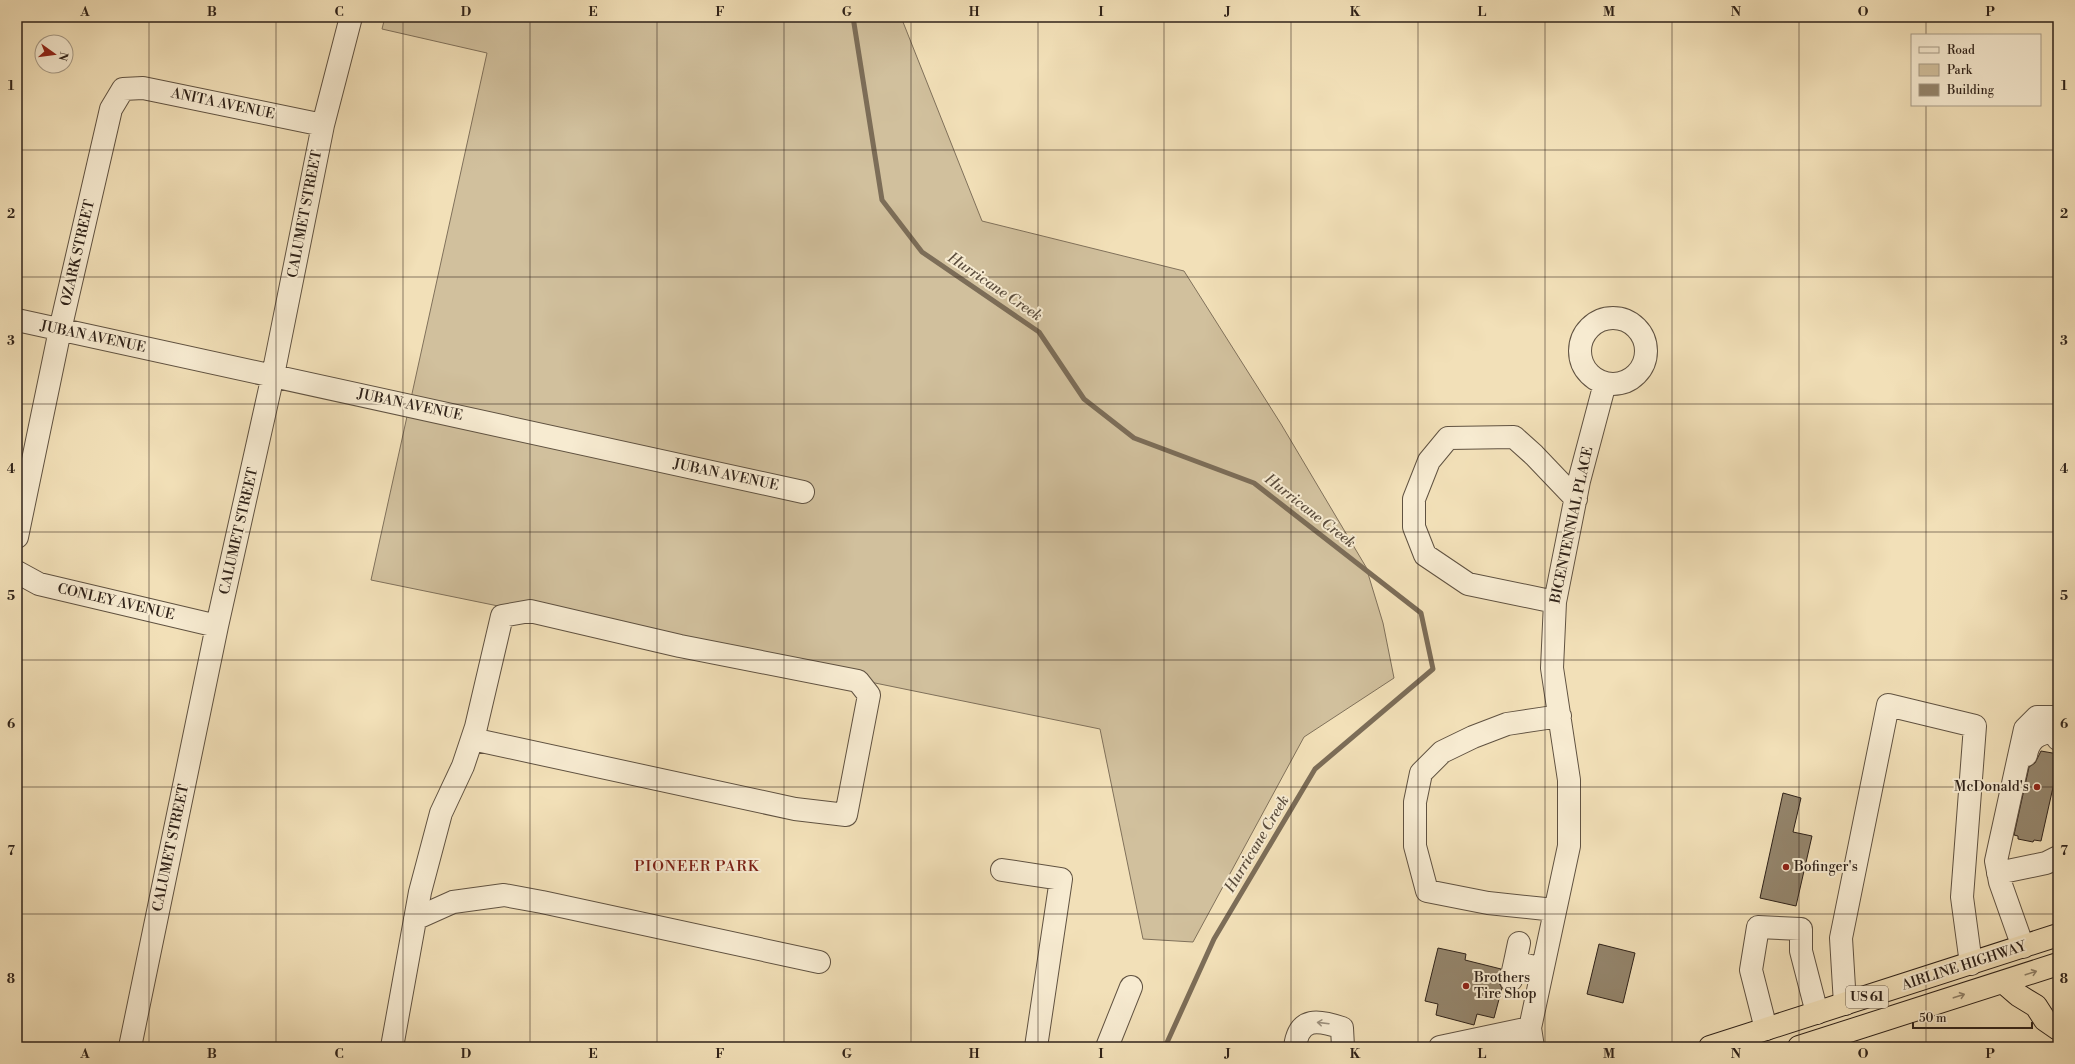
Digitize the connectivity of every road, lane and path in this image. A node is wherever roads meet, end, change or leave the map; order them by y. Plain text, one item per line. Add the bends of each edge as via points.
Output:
1 (351, 17) edge
2 (122, 89) joint
3 (323, 125) junction
4 (17, 320) edge
5 (60, 330) junction
6 (273, 375) junction
7 (1605, 383) dead end
8 (803, 492) dead end
9 (1576, 499) junction
10 (17, 537) edge
11 (17, 572) edge
12 (1555, 602) junction
13 (218, 626) junction
14 (1560, 716) junction
15 (2057, 730) edge
16 (472, 739) junction
17 (2058, 857) edge
18 (1002, 870) dead end
19 (1998, 873) junction
20 (1555, 910) junction
21 (415, 919) junction
22 (2058, 935) edge
23 (2023, 947) junction
24 (1515, 961) dead end
25 (819, 962) dead end
26 (1971, 964) junction
27 (2058, 964) edge
28 (1542, 969) junction
29 (2003, 982) junction
30 (1131, 987) dead end
31 (1845, 1004) junction
32 (1817, 1013) junction
33 (1766, 1029) junction
34 (2058, 1029) edge
35 (1850, 1031) junction
36 (1532, 1037) edge
37 (130, 1047) edge
38 (392, 1047) edge
39 (1036, 1047) edge
40 (1107, 1047) edge
41 (1295, 1047) edge
42 (1343, 1047) edge
43 (1440, 1047) edge
44 (1710, 1047) edge
45 (1799, 1047) edge

1 - 3 street, CALUMET STREET
2 - 3 street, ANITA AVENUE via 143,88
2 - 5 street, OZARK STREET via 110,109
3 - 6 street, CALUMET STREET
4 - 5 street, JUBAN AVENUE
5 - 6 street, JUBAN AVENUE
5 - 10 street, OZARK STREET
6 - 8 street, JUBAN AVENUE
6 - 13 street, CALUMET STREET
7 - 9 street, BICENTENNIAL PLACE
9 - 12 street, BICENTENNIAL PLACE
9 - 12 street via 1514,437 1486,436 1448,438 1430,461 1414,499 1414,527 1425,555 1468,584
11 - 13 street, CONLEY AVENUE via 39,584
12 - 14 street, BICENTENNIAL PLACE via 1552,668
13 - 37 street, CALUMET STREET
14 - 20 street, BICENTENNIAL PLACE via 1569,780 1569,846
14 - 20 street via 1507,724 1442,752 1421,773 1415,802 1415,846 1427,891 1488,903
15 - 19 street via 2037,717 2025,728 1998,849
16 - 16 street via 502,616 530,611 680,646 858,681 869,695 846,815 795,809
16 - 21 street via 463,766 441,813
17 - 19 street via 2046,863
18 - 39 street via 1061,879
19 - 23 street
20 - 28 street, BICENTENNIAL PLACE
21 - 25 street via 453,902 504,896
21 - 38 street
22 - 23 highway, AIRLINE HIGHWAY / US 61
23 - 26 highway, AIRLINE HIGHWAY / US 61
24 - 28 street
26 - 31 highway, AIRLINE HIGHWAY / US 61
26 - 31 street via 1962,898 1975,726 1888,705 1841,938
29 -> 27 highway, AIRLINE HIGHWAY / US 61
28 - 36 street, BICENTENNIAL PLACE
29 - 34 highway via 2036,1006 2045,1020
35 -> 29 highway, AIRLINE HIGHWAY / US 61
30 - 40 street
31 - 32 highway, AIRLINE HIGHWAY / US 61
31 - 35 highway
32 - 33 highway, AIRLINE HIGHWAY / US 61
32 - 33 street via 1801,951 1801,929 1758,927 1751,970
33 - 44 highway, AIRLINE HIGHWAY / US 61
35 - 45 highway, AIRLINE HIGHWAY / US 61
36 - 43 street
42 -> 41 street via 1342,1028 1327,1023 1310,1022 1303,1026

